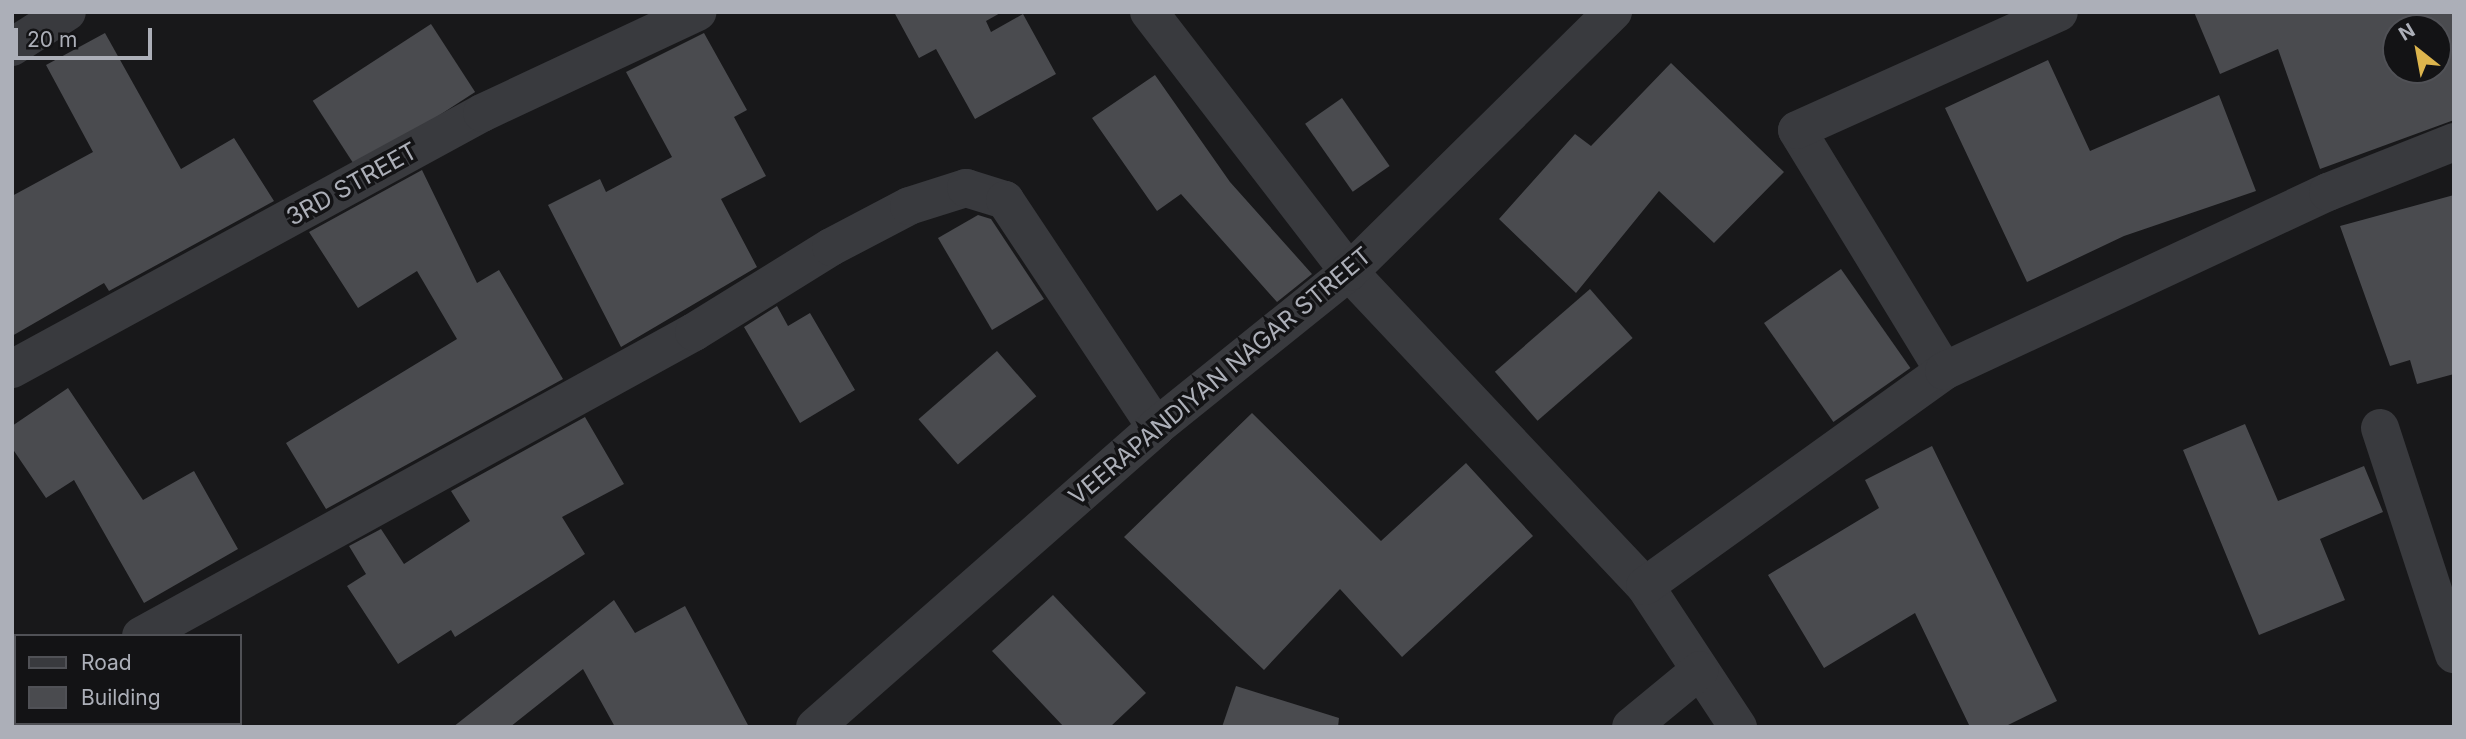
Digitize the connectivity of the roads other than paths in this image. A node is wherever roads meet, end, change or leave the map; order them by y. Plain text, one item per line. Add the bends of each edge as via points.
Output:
1 (67, 12) edge
2 (1149, 12) edge
3 (1613, 12) edge
4 (2059, 12) edge
5 (694, 13) edge
6 (12, 47) edge
7 (2454, 142) edge
8 (1349, 272) junction
9 (12, 369) edge
10 (1944, 371) junction
11 (1156, 427) junction
12 (2380, 428) dead end
13 (1645, 586) junction
14 (145, 634) edge
15 (2454, 654) edge
16 (1700, 670) junction
17 (815, 727) edge
18 (1631, 727) edge
19 (1738, 727) edge

1 - 6 street
2 - 8 street
3 - 8 street, VEERAPANDIYAN NAGAR STREET
4 - 10 street via 1797,130
5 - 9 street, 3RD STREET via 482,113
7 - 10 street via 2328,192
8 - 11 street, VEERAPANDIYAN NAGAR STREET
8 - 13 street
10 - 13 street
11 - 14 street via 1005,200 966,188 909,206 831,247 694,332
11 - 17 street, VEERAPANDIYAN NAGAR STREET
12 - 15 street
13 - 16 street
16 - 18 street
16 - 19 street

